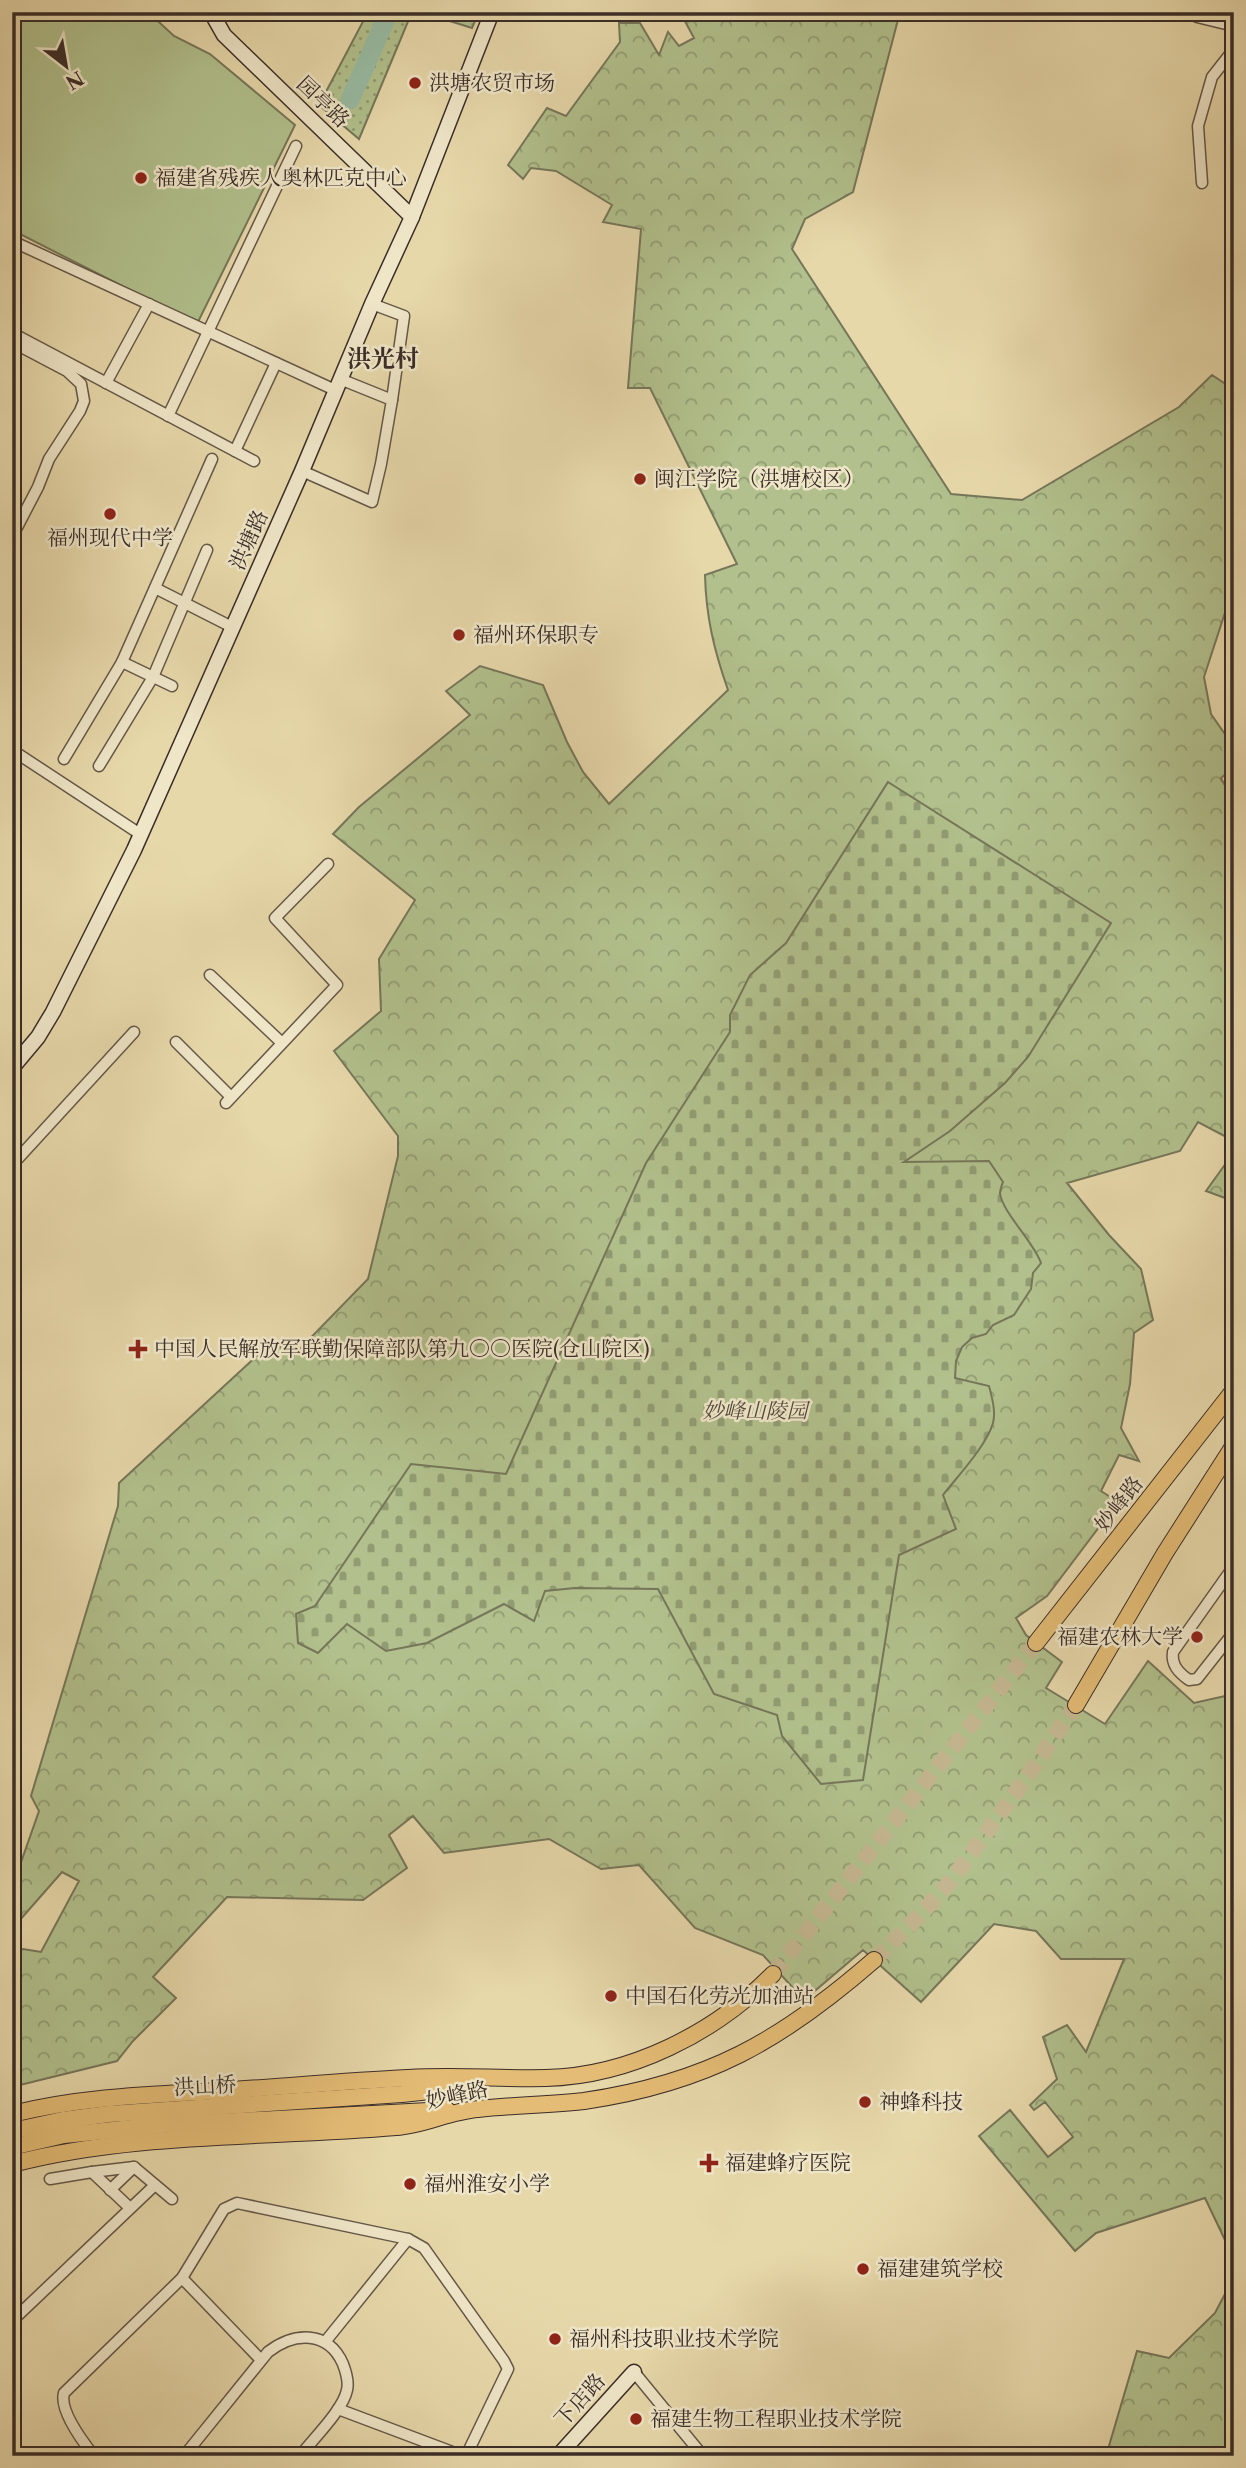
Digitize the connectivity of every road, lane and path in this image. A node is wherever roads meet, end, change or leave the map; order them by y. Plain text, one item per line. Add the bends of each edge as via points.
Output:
1 (211, 12) edge
2 (492, 12) edge
3 (1191, 12) edge
4 (1234, 26) edge
5 (1234, 49) edge
6 (296, 146) dead end
7 (1202, 183) dead end
8 (412, 217) junction
9 (13, 243) edge
10 (149, 304) junction
11 (372, 304) junction
12 (208, 331) junction
13 (12, 333) edge
14 (12, 342) edge
15 (276, 363) junction
16 (106, 383) junction
17 (338, 384) junction
18 (391, 400) junction
19 (168, 416) junction
20 (235, 451) junction
21 (212, 459) dead end
22 (254, 461) dead end
23 (302, 471) junction
24 (12, 537) edge
25 (207, 550) dead end
26 (155, 588) junction
27 (185, 603) junction
28 (232, 627) junction
29 (122, 662) junction
30 (153, 677) junction
31 (172, 686) dead end
32 (12, 750) edge
33 (64, 759) dead end
34 (99, 766) dead end
35 (140, 834) junction
36 (328, 864) dead end
37 (210, 975) dead end
38 (134, 1032) dead end
39 (176, 1042) dead end
40 (282, 1043) junction
41 (12, 1068) edge
42 (12, 1165) edge
43 (1234, 1390) edge
44 (1234, 1446) edge
45 (1232, 1572) edge
46 (1234, 1632) edge
47 (1037, 1643) tunnel mouth
48 (1076, 1705) tunnel mouth
49 (874, 1961) tunnel mouth
50 (773, 1974) tunnel mouth
51 (549, 2078) junction
52 (474, 2109) junction
53 (12, 2114) edge
54 (12, 2131) edge
55 (12, 2147) edge
56 (12, 2164) edge
57 (134, 2167) junction
58 (92, 2172) junction
59 (50, 2179) dead end
60 (155, 2185) junction
61 (110, 2190) junction
62 (172, 2199) dead end
63 (130, 2208) junction
64 (408, 2239) junction
65 (182, 2278) junction
66 (12, 2321) edge
67 (326, 2342) junction
68 (261, 2360) junction
69 (634, 2372) joint
70 (338, 2409) junction
71 (94, 2456) edge
72 (184, 2456) edge
73 (300, 2456) edge
74 (465, 2456) edge
75 (558, 2456) edge
76 (703, 2456) edge

1 - 8 street, 园亭路 via 223,35
2 - 8 street, 洪塘路
3 - 4 street via 1197,18
5 - 7 street via 1212,77 1198,126
6 - 12 street
8 - 11 street, 洪塘路
9 - 10 street
10 - 12 street
10 - 16 street
11 - 17 street, 洪塘路
11 - 18 street via 404,316
12 - 15 street
12 - 19 street
13 - 16 street
14 - 24 street via 67,370 80,384 84,401 49,459
15 - 17 street
15 - 20 street
16 - 19 street
17 - 18 street
17 - 23 street, 洪塘路
18 - 23 street via 372,502
19 - 20 street
20 - 22 street
21 - 26 street
23 - 28 street, 洪塘路
25 - 27 street
26 - 27 street
26 - 29 street
27 - 28 street
27 - 30 street
28 - 35 street, 洪塘路
29 - 30 street
29 - 33 street
30 - 31 street
30 - 34 street
32 - 35 street
35 - 41 street, 洪塘路 via 63,995
36 - 40 street via 275,918 337,985
37 - 40 street
38 - 42 street
39 - 40 street via 228,1100
43 - 47 main road, 妙峰路
44 - 48 main road
45 - 46 street via 1173,1652 1174,1664 1189,1680 1197,1679
49 - 52 main road, 妙峰路 via 791,2026 706,2071 604,2098
50 - 51 main road, 妙峰路 via 728,2012 659,2051 621,2065
51 - 53 main road, 妙峰路 via 414,2077 124,2096
51 - 54 main road, 洪山桥 via 402,2094 132,2112
52 - 55 main road via 162,2125 64,2135
52 - 56 main road, 妙峰路 via 398,2127 132,2144 65,2151
57 - 58 street
57 - 60 street
57 - 61 street
58 - 59 street
58 - 61 street
60 - 62 street
60 - 63 street
61 - 63 street
63 - 66 street
64 - 65 street via 233,2203 224,2210
64 - 67 street
64 - 74 street via 424,2248 508,2369
65 - 68 street
65 - 71 street via 64,2393 65,2408
67 - 68 street via 295,2338 277,2345
67 - 70 street via 340,2358 347,2380
68 - 72 street
69 - 75 street, 下店路
69 - 76 street
70 - 73 street
70 - 74 street

